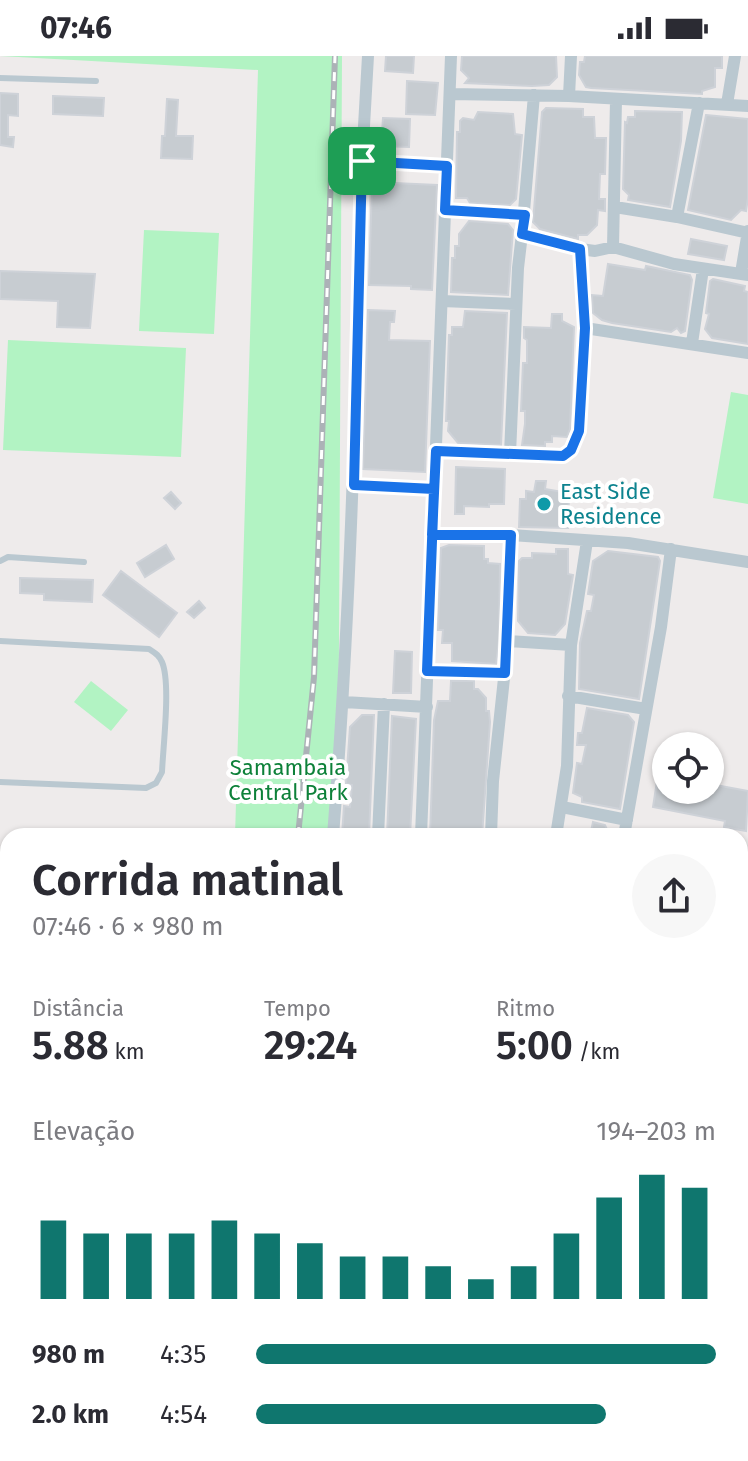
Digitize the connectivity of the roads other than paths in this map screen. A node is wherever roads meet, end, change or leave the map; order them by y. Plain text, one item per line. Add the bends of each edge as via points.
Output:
1 (368, 56) edge
2 (451, 56) edge
3 (571, 56) edge
4 (735, 56) edge
5 (0, 78) edge
6 (96, 81) dead end
7 (450, 94) junction
8 (534, 95) junction
9 (569, 96) junction
10 (616, 100) junction
11 (699, 103) junction
12 (727, 104) junction
13 (748, 106) edge
14 (362, 161) junction
15 (447, 166) junction
16 (615, 207) junction
17 (445, 210) junction
18 (525, 215) junction
19 (677, 217) junction
20 (748, 232) edge
21 (522, 234) junction
22 (613, 247) junction
23 (580, 249) junction
24 (703, 269) junction
25 (745, 274) edge
26 (442, 301) junction
27 (516, 304) junction
28 (585, 328) junction
29 (692, 343) junction
30 (748, 353) edge
31 (436, 451) junction
32 (510, 454) junction
33 (354, 485) junction
34 (434, 489) junction
35 (432, 535) junction
36 (511, 535) junction
37 (587, 541) junction
38 (671, 549) junction
39 (0, 561) edge
40 (84, 562) dead end
41 (748, 562) edge
42 (0, 641) edge
43 (508, 641) junction
44 (571, 645) junction
45 (427, 671) junction
46 (505, 673) junction
47 (568, 696) junction
48 (344, 702) junction
49 (384, 704) junction
50 (427, 707) junction
51 (646, 709) junction
52 (0, 782) edge
53 (562, 807) junction
54 (627, 820) junction
55 (334, 828) edge
56 (378, 828) edge
57 (421, 828) edge
58 (491, 828) edge
59 (558, 828) edge
60 (626, 828) edge

1 - 14 street
2 - 7 street
3 - 9 street
4 - 12 street
5 - 6 lane
7 - 8 street
7 - 15 street
8 - 9 street
8 - 18 street
9 - 10 street
10 - 11 street
10 - 16 street
11 - 12 street
11 - 19 street
12 - 13 street
14 - 15 street
14 - 33 street
15 - 17 street
16 - 19 street
16 - 22 street
17 - 18 street
17 - 26 street
18 - 21 street
19 - 20 street
20 - 25 street
21 - 23 street
21 - 27 street
22 - 23 street
22 - 24 street
23 - 28 street
24 - 25 street
24 - 29 street
26 - 27 street
26 - 31 street
27 - 32 street
28 - 29 street
28 - 32 street via 579,431 571,450 563,456
29 - 30 street
31 - 32 street
31 - 34 street
33 - 34 street
33 - 48 street
34 - 35 street
35 - 36 street
35 - 45 street
36 - 37 street
36 - 43 street
37 - 38 street
37 - 44 street
38 - 41 street
38 - 51 street
39 - 40 lane via 8,557
42 - 52 lane via 149,649 161,659 165,676 162,772 156,783 146,788
43 - 44 street
43 - 46 street
44 - 47 street
45 - 46 street
45 - 50 street
46 - 58 street
47 - 51 street
47 - 53 street
48 - 49 street
48 - 55 street
49 - 50 street
49 - 56 street
50 - 57 street
51 - 54 street
53 - 54 street
53 - 59 street
54 - 60 street

